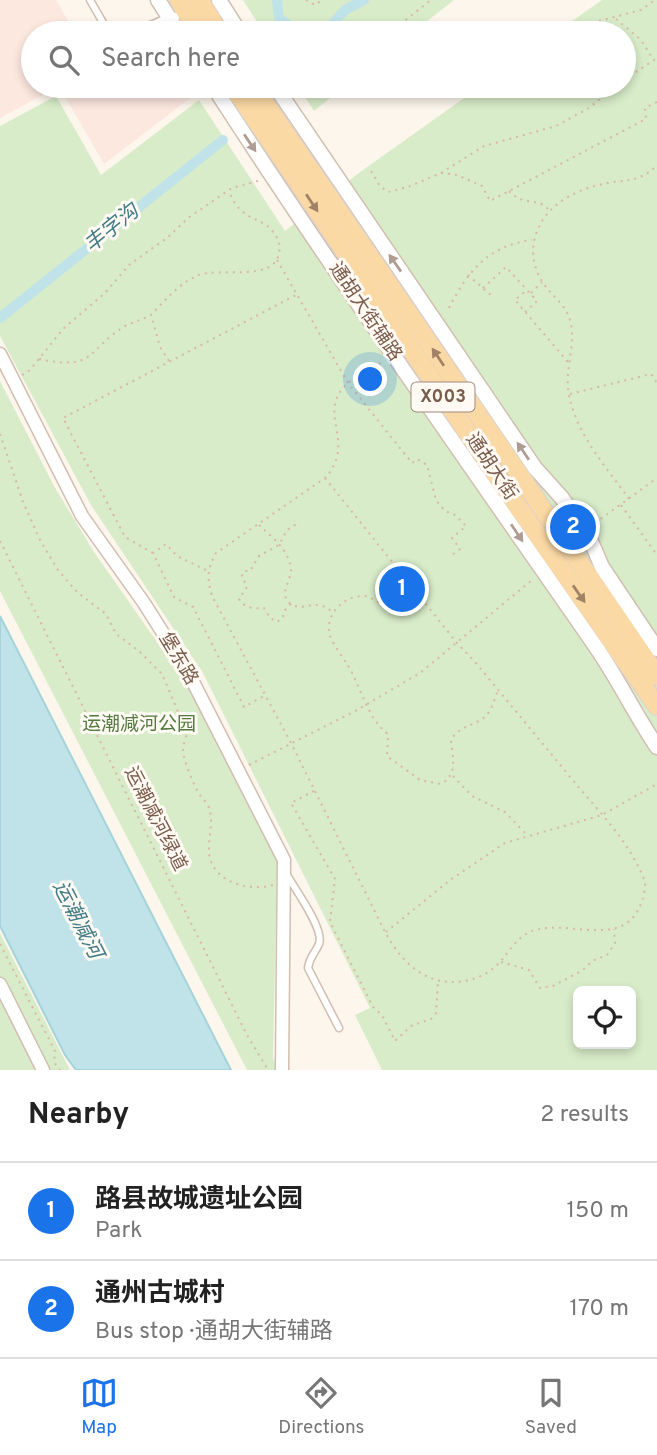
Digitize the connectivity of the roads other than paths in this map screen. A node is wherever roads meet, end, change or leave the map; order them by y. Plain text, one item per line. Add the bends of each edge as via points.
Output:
1 (90, 0) edge
2 (158, 0) edge
3 (198, 4) edge
4 (169, 17) junction
5 (102, 21) edge
6 (160, 21) edge
7 (172, 21) edge
8 (211, 21) edge
9 (223, 21) edge
10 (221, 98) edge
11 (241, 98) edge
12 (261, 98) edge
13 (283, 98) edge
14 (0, 354) edge
15 (657, 649) edge
16 (657, 676) edge
17 (657, 706) edge
18 (657, 747) edge
19 (284, 877) junction
20 (0, 984) edge
21 (339, 1028) dead end
22 (43, 1070) edge
23 (282, 1070) edge

1 - 5 lane
2 - 4 street
3 - 4 lane
3 - 8 main road
3 - 9 street
4 - 6 lane
4 - 7 street
10 -> 18 street, 通胡大街辅路 via 598,650
11 -> 17 main road, 通胡大街 / X003
16 -> 12 main road, 通胡大街 / X003
15 -> 13 street via 562,498 535,468
14 - 19 street, 堡东路 via 82,516 190,676 284,860
19 - 21 lane via 320,932 308,968
19 - 23 street, 堡东路
20 - 22 street

